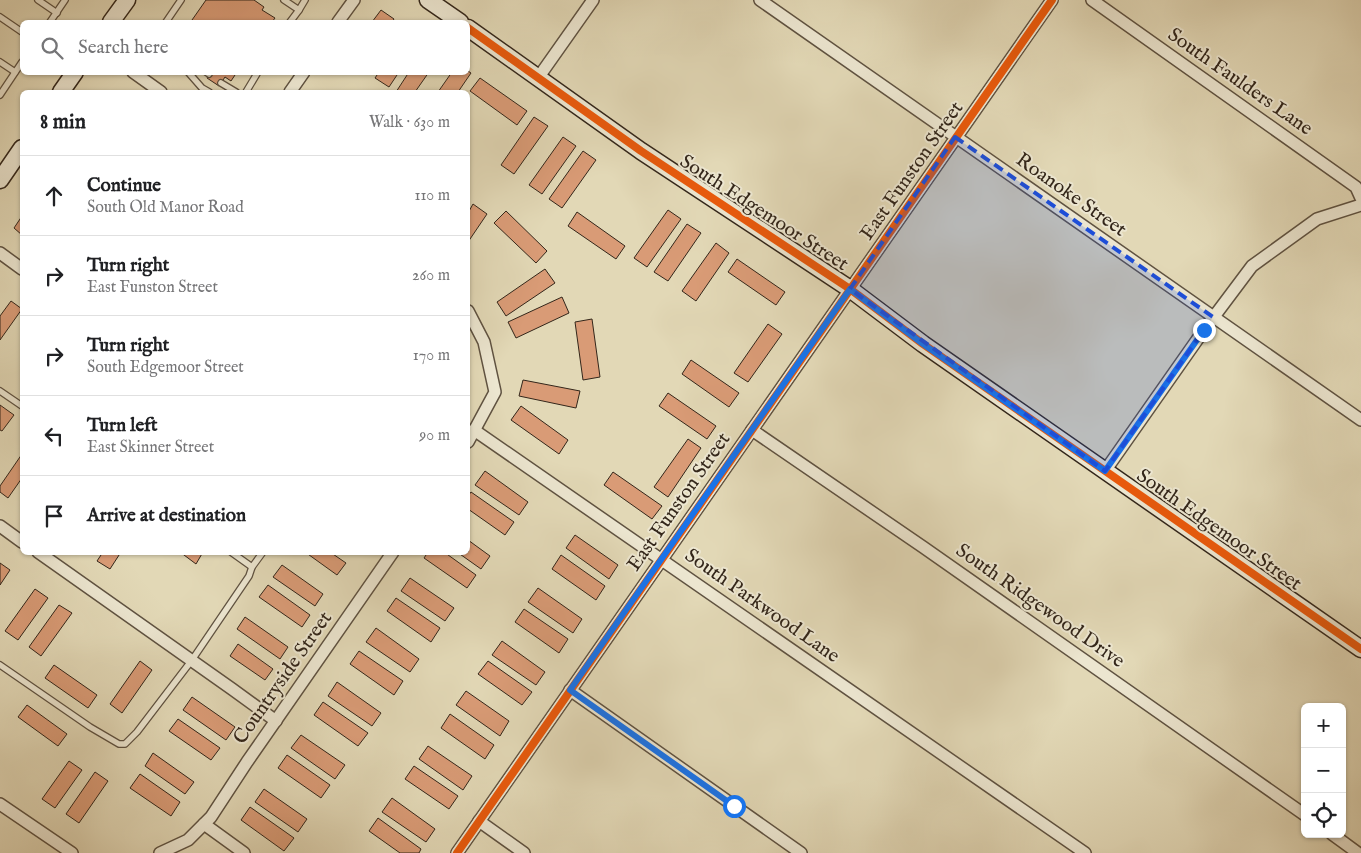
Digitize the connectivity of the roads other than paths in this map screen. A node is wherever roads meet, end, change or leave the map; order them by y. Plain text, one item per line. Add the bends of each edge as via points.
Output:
1 (38, 0) edge
2 (65, 0) edge
3 (127, 0) edge
4 (181, 0) edge
5 (284, 0) edge
6 (305, 0) edge
7 (354, 0) edge
8 (428, 0) edge
9 (593, 0) edge
10 (760, 0) edge
11 (1052, 0) edge
12 (1092, 0) edge
13 (298, 10) junction
14 (57, 12) junction
15 (0, 17) edge
16 (51, 20) edge
17 (115, 20) edge
18 (167, 20) edge
19 (291, 20) edge
20 (339, 20) edge
21 (457, 20) edge
22 (470, 29) edge
23 (20, 31) edge
24 (0, 62) edge
25 (20, 65) edge
26 (15, 72) junction
27 (73, 75) edge
28 (137, 75) edge
29 (191, 75) edge
30 (256, 75) edge
31 (302, 75) edge
32 (538, 78) junction
33 (221, 83) dead end
34 (62, 90) edge
35 (158, 90) edge
36 (206, 90) edge
37 (233, 90) edge
38 (247, 90) edge
39 (291, 90) edge
40 (0, 95) edge
41 (955, 137) junction
42 (20, 150) edge
43 (3, 169) edge
44 (1361, 198) edge
45 (1361, 205) edge
46 (0, 253) edge
47 (20, 268) edge
48 (850, 289) junction
49 (470, 315) edge
50 (1213, 317) junction
51 (0, 391) edge
52 (20, 405) edge
53 (1361, 420) edge
54 (474, 430) junction
55 (752, 430) junction
56 (470, 438) edge
57 (1105, 471) junction
58 (0, 526) edge
59 (20, 541) edge
60 (42, 555) edge
61 (235, 555) edge
62 (261, 555) edge
63 (391, 555) edge
64 (661, 559) junction
65 (252, 567) junction
66 (1361, 649) edge
67 (192, 660) junction
68 (0, 665) edge
69 (570, 690) junction
70 (276, 721) junction
71 (0, 804) edge
72 (1301, 812) edge
73 (479, 821) junction
74 (204, 824) junction
75 (1337, 838) edge
76 (72, 853) edge
77 (160, 853) edge
78 (244, 853) edge
79 (456, 853) edge
80 (524, 853) edge
81 (801, 853) edge
82 (1085, 853) edge
83 (1358, 853) edge

1 - 14 lane
2 - 14 lane
3 - 17 street
4 - 18 lane
5 - 13 lane
6 - 13 lane
7 - 20 street
8 - 21 street
9 - 32 street
10 - 41 street, Roanoke Street
11 - 41 street, East Funston Street
12 - 44 street, South Faulders Lane via 1356,187
13 - 19 lane
14 - 16 lane
15 - 23 lane
22 - 32 street, South Edgemoor Street
24 - 26 lane
25 - 26 lane
26 - 40 lane
27 - 34 street
28 - 35 street
29 - 36 lane
30 - 38 lane
31 - 39 street
32 - 48 street, South Edgemoor Street via 641,151
33 - 37 lane
41 - 48 street, East Funston Street
41 - 50 street, Roanoke Street
42 - 43 street
45 - 50 street via 1317,219 1252,266
46 - 47 street
48 - 55 street, East Funston Street
48 - 57 street, South Edgemoor Street
49 - 54 street via 484,342 495,392
50 - 53 street, Roanoke Street
50 - 57 street
51 - 52 lane
54 - 56 street
54 - 64 street, South Parkwood Lane
55 - 64 street, East Funston Street
55 - 72 street, South Ridgewood Drive
57 - 66 street, South Edgemoor Street
58 - 59 street
60 - 67 street
61 - 65 lane
62 - 65 lane
63 - 70 street, Countryside Street
64 - 69 street, East Funston Street
64 - 82 street, South Parkwood Lane
65 - 67 lane
67 - 68 lane via 125,744 90,728
67 - 70 street
69 - 73 street, East Funston Street
69 - 81 street
70 - 74 street, Countryside Street
71 - 76 street
73 - 79 street, East Funston Street
73 - 80 street
74 - 77 street, Countryside Street via 188,840
74 - 78 street
75 - 83 street

